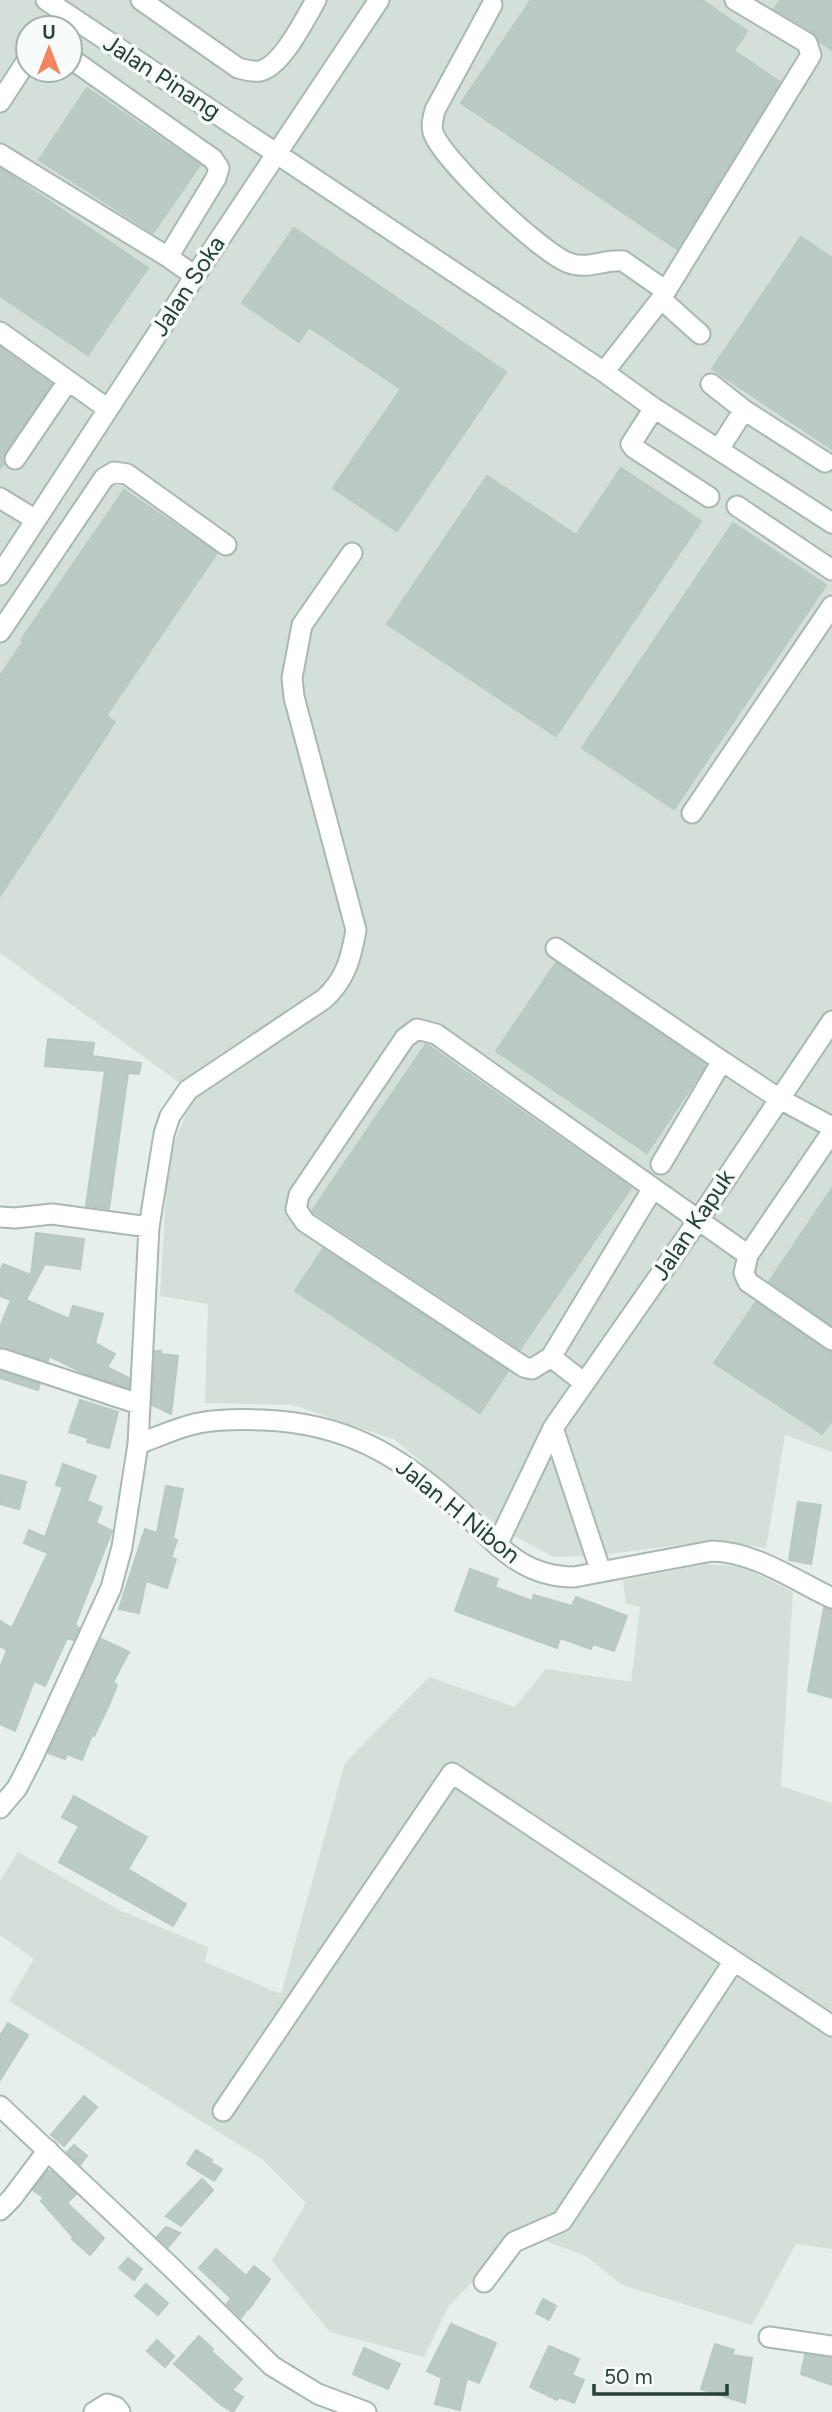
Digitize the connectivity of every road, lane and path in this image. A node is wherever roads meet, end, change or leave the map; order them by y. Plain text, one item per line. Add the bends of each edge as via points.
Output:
1 (46, 0) edge
2 (141, 0) edge
3 (316, 0) edge
4 (379, 0) edge
5 (735, 0) edge
6 (491, 2) edge
7 (84, 68) edge
8 (14, 81) edge
9 (0, 102) edge
10 (278, 153) junction
11 (0, 154) edge
12 (168, 257) junction
13 (195, 276) junction
14 (664, 295) junction
15 (0, 332) edge
16 (700, 334) dead end
17 (604, 372) junction
18 (68, 381) junction
19 (710, 384) dead end
20 (654, 408) junction
21 (108, 409) junction
22 (744, 410) junction
23 (719, 449) junction
24 (15, 459) dead end
25 (825, 462) dead end
26 (709, 497) dead end
27 (0, 498) edge
28 (737, 506) dead end
29 (36, 520) junction
30 (832, 523) edge
31 (226, 545) dead end
32 (352, 553) dead end
33 (832, 570) edge
34 (0, 575) edge
35 (832, 606) edge
36 (2, 624) edge
37 (692, 813) dead end
38 (556, 948) dead end
39 (832, 1021) edge
40 (722, 1061) junction
41 (778, 1098) junction
42 (832, 1130) edge
43 (661, 1164) dead end
44 (653, 1188) junction
45 (0, 1217) edge
46 (698, 1219) junction
47 (149, 1227) junction
48 (748, 1255) junction
49 (832, 1340) edge
50 (551, 1357) junction
51 (2, 1359) dead end
52 (583, 1382) junction
53 (139, 1404) junction
54 (553, 1428) junction
55 (138, 1444) junction
56 (498, 1545) junction
57 (601, 1572) junction
58 (832, 1598) edge
59 (0, 1808) edge
60 (734, 1961) junction
61 (832, 2026) edge
62 (0, 2106) edge
63 (223, 2111) dead end
64 (48, 2150) junction
65 (0, 2210) edge
66 (484, 2282) dead end
67 (769, 2337) dead end
68 (832, 2346) edge
69 (94, 2412) edge
70 (120, 2412) edge
71 (366, 2412) edge

1 - 10 street, Jalan Pinang
2 - 3 street via 238,68 256,71 280,57
4 - 10 street, Jalan Soka
5 - 14 street via 807,43 810,59
6 - 14 street via 435,110 433,132 439,144 515,224 558,258 586,266 623,261
7 - 12 street via 213,159 219,168
8 - 9 street
10 - 13 street, Jalan Soka
10 - 17 street, Jalan Pinang
11 - 12 street
12 - 13 street
13 - 21 street, Jalan Soka
14 - 16 street
14 - 17 street
15 - 18 street
17 - 20 street, Jalan Pinang
18 - 21 street
18 - 24 street
19 - 22 street
20 - 23 street, Jalan Pinang
20 - 26 street via 632,444 634,448
21 - 29 street, Jalan Soka
22 - 23 street
22 - 25 street
23 - 30 street, Jalan Pinang
27 - 29 street
28 - 33 street
29 - 34 street, Jalan Soka
31 - 36 street via 127,474 114,472 104,478
32 - 47 street via 302,625 292,678 356,930 353,952 338,986 324,999 183,1096 164,1134
35 - 37 street
38 - 40 street
39 - 41 street, Jalan Kapuk
40 - 41 street
40 - 43 street
41 - 42 street
41 - 46 street, Jalan Kapuk
42 - 48 street
44 - 46 street
44 - 50 street
44 - 50 street via 436,1034 417,1029 405,1038 299,1195 296,1209 305,1223 524,1367 538,1367
45 - 47 street via 52,1214
46 - 48 street
46 - 52 street, Jalan Kapuk
47 - 53 street
48 - 49 street via 744,1273 748,1282
50 - 52 street
51 - 53 street
52 - 54 street, Jalan Kapuk
53 - 55 street
54 - 56 street, Jalan Kapuk
54 - 57 street
55 - 56 street, Jalan H Nibon via 197,1423 223,1420 287,1421 327,1428 365,1442 409,1468
55 - 59 street via 111,1588 18,1788
56 - 57 street, Jalan H Nibon via 540,1573 574,1577
57 - 58 street, Jalan H Nibon via 727,1551
60 - 61 street
60 - 63 street via 452,1773
60 - 66 street via 562,2221 514,2242
62 - 64 street
64 - 65 street
64 - 71 street via 272,2366 318,2395
67 - 68 street
69 - 70 street via 107,2404

